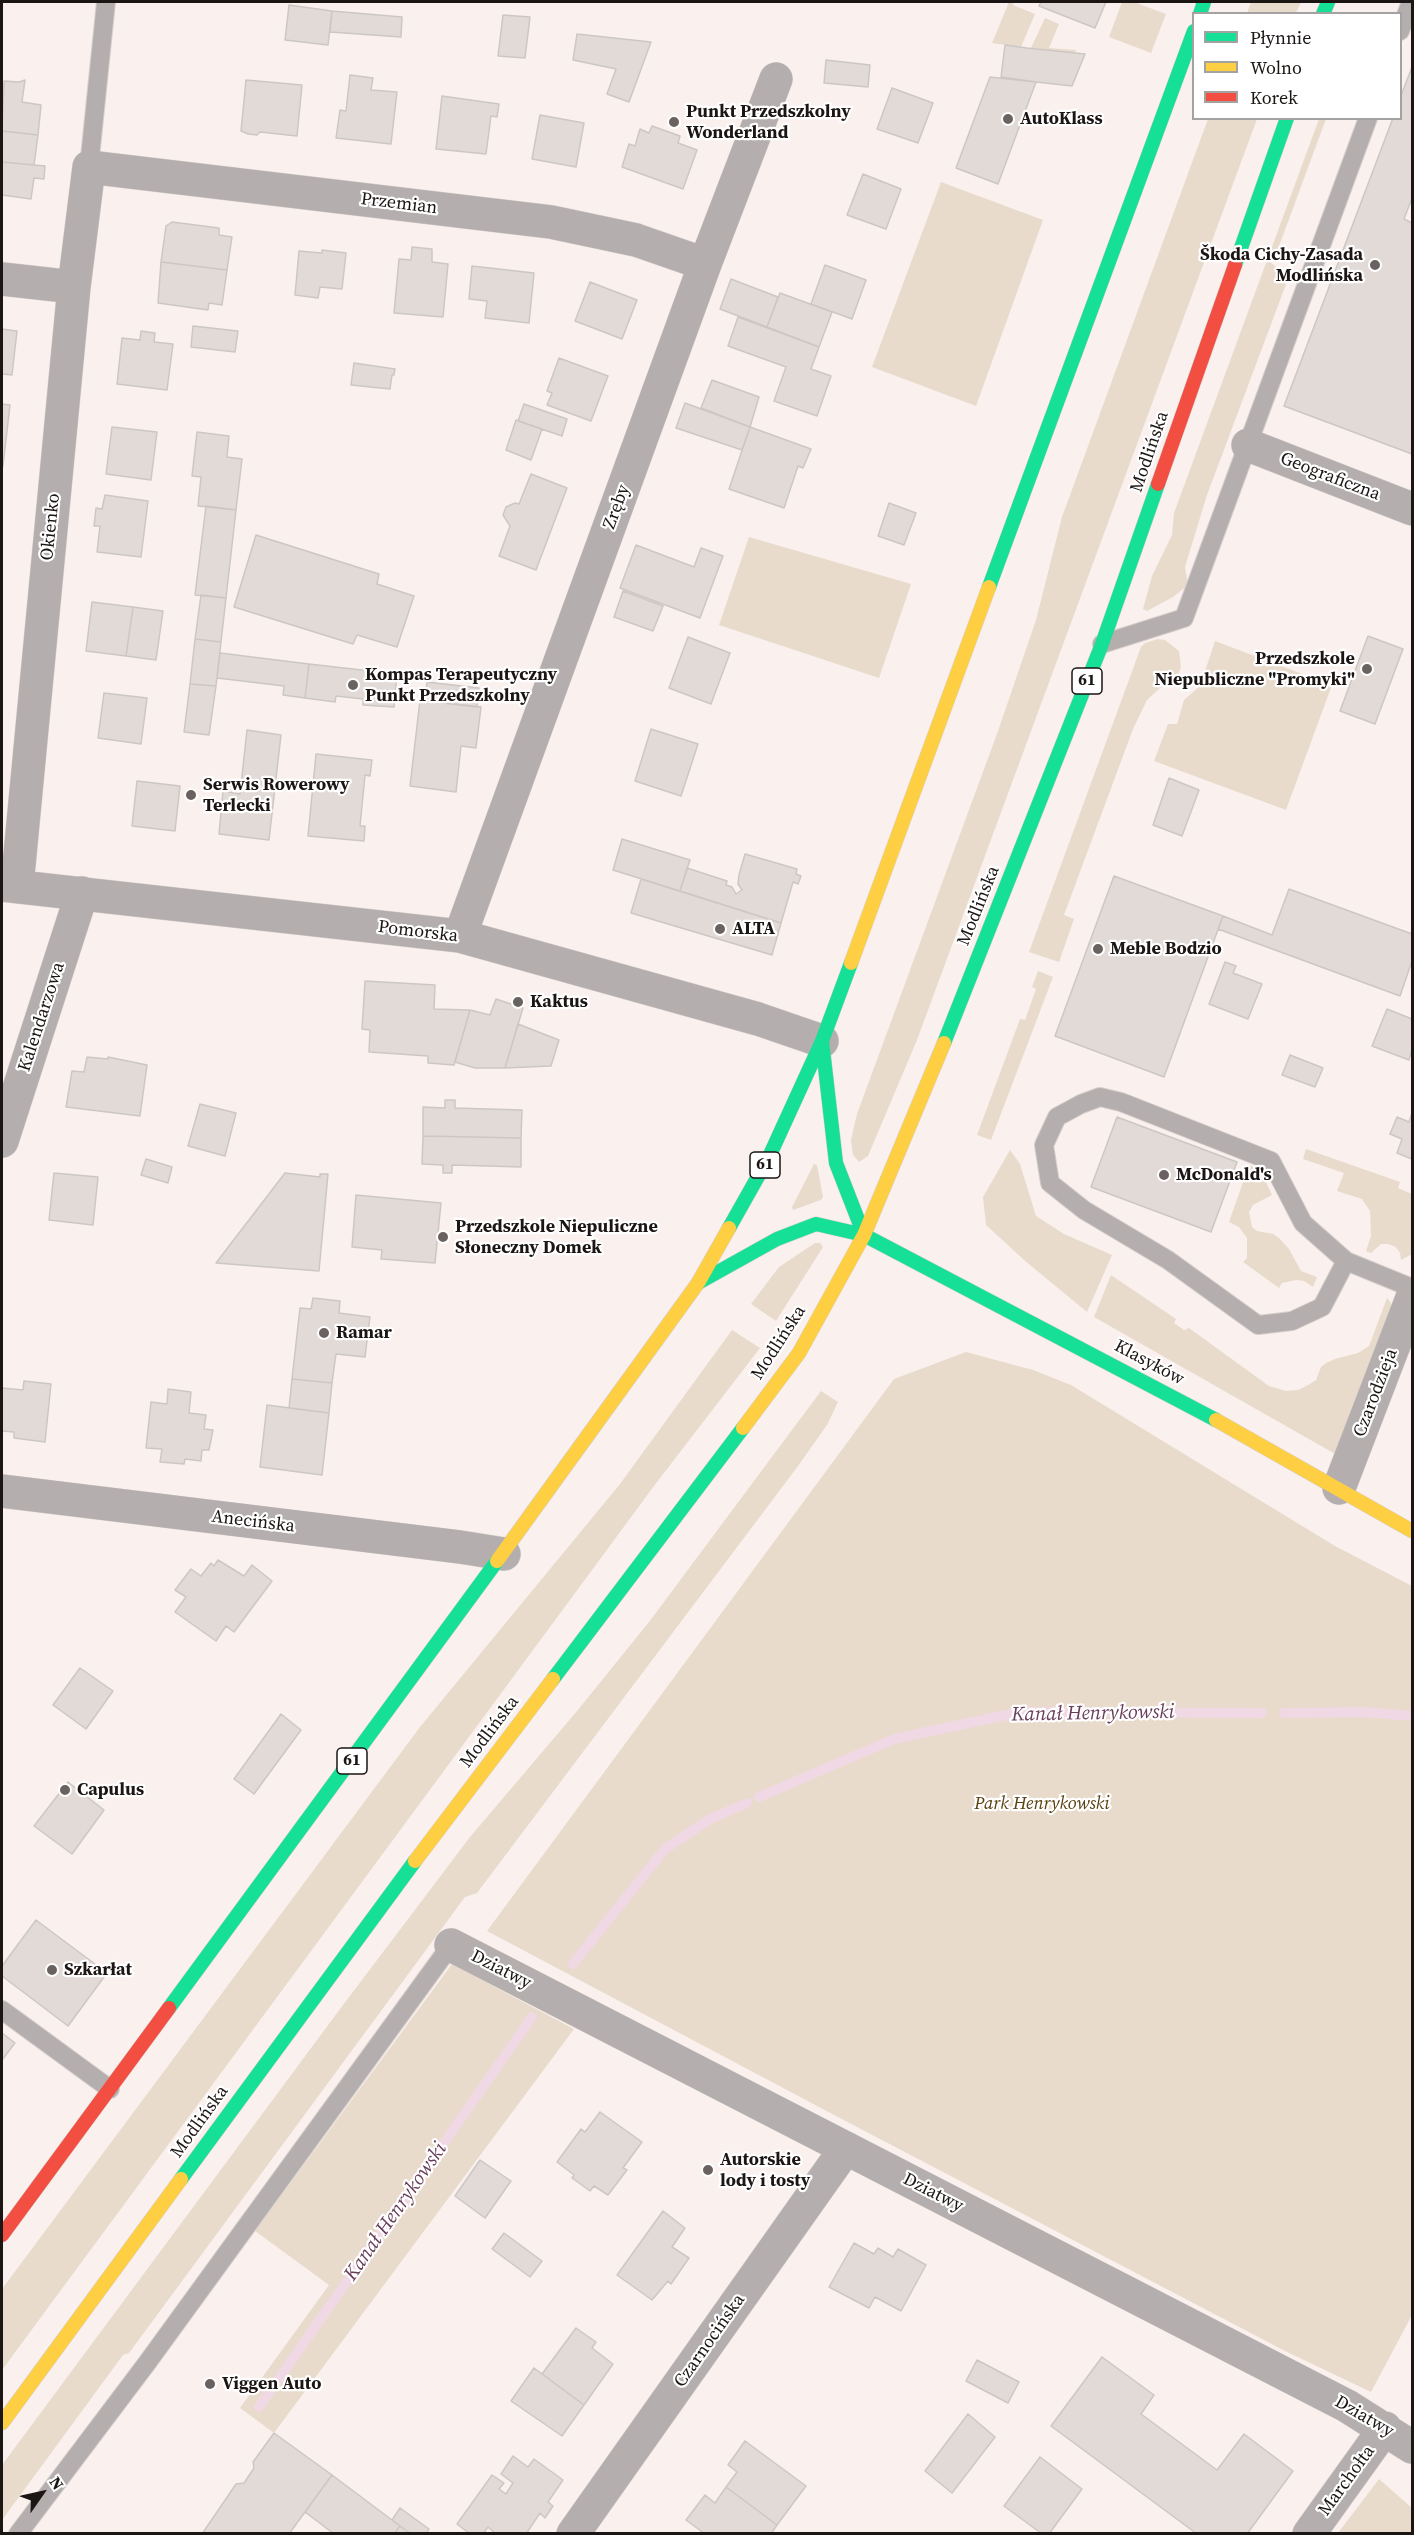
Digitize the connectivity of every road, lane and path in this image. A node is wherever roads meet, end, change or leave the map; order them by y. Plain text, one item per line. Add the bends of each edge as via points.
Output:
1 (106, 2) edge
2 (1411, 2) edge
3 (1402, 28) edge
4 (1192, 36) edge
5 (776, 79) dead end
6 (1286, 120) edge
7 (1367, 120) edge
8 (89, 167) junction
9 (705, 264) junction
10 (2, 279) edge
11 (74, 287) junction
12 (1248, 445) junction
13 (1413, 509) edge
14 (1102, 645) junction
15 (9, 885) edge
16 (82, 892) junction
17 (460, 936) junction
18 (822, 1041) junction
19 (2, 1141) edge
20 (864, 1235) junction
21 (1346, 1261) junction
22 (698, 1283) junction
23 (1413, 1288) edge
24 (1413, 1298) edge
25 (1339, 1488) junction
26 (2, 1491) edge
27 (1413, 1531) edge
28 (504, 1554) junction
29 (451, 1945) joint
30 (2, 2010) edge
31 (110, 2089) junction
32 (846, 2148) junction
33 (2, 2235) edge
34 (2, 2423) edge
35 (1385, 2428) junction
36 (1413, 2447) edge
37 (18, 2534) edge
38 (573, 2534) edge
39 (1309, 2534) edge

1 - 8 lane
2 - 3 lane
4 - 18 main road, 61
5 - 9 street, Zręby
6 - 14 main road, Modlińska / 61
7 - 12 lane
8 - 9 street, Przemian via 551,222 636,240
8 - 11 street, Okienko
9 - 17 street, Zręby
10 - 11 street
11 - 15 street, Okienko
12 - 13 street, Geograficzna
12 - 14 lane via 1184,618
14 - 20 main road, Modlińska / 61
15 - 16 street, Pomorska
16 - 17 street, Pomorska
16 - 19 street, Kalendarzowa
17 - 18 street, Pomorska via 758,1019
18 - 20 main road via 836,1163
18 - 22 main road, 61 via 769,1157
20 - 22 main road, Klasyków via 816,1224 777,1239
20 - 25 main road, Klasyków via 1192,1406
20 - 34 main road, Modlińska / 61 via 799,1353 400,1881
21 - 21 lane via 1304,1223 1271,1161 1121,1102 1100,1097 1073,1108 1057,1118 1044,1145 1050,1183 1084,1210 1168,1260 1258,1325 1292,1321 1322,1307
21 - 23 lane
22 - 28 main road, 61
24 - 25 street, Czarodzieja
25 - 27 main road, Klasyków
26 - 28 street, Anecińska
28 - 31 main road, 61
29 - 32 street, Dziatwy
29 - 37 lane
30 - 31 lane
31 - 33 main road, 61
32 - 35 street, Dziatwy
32 - 38 street, Czarnocińska
35 - 36 street, Dziatwy
35 - 39 street, Marchołta

